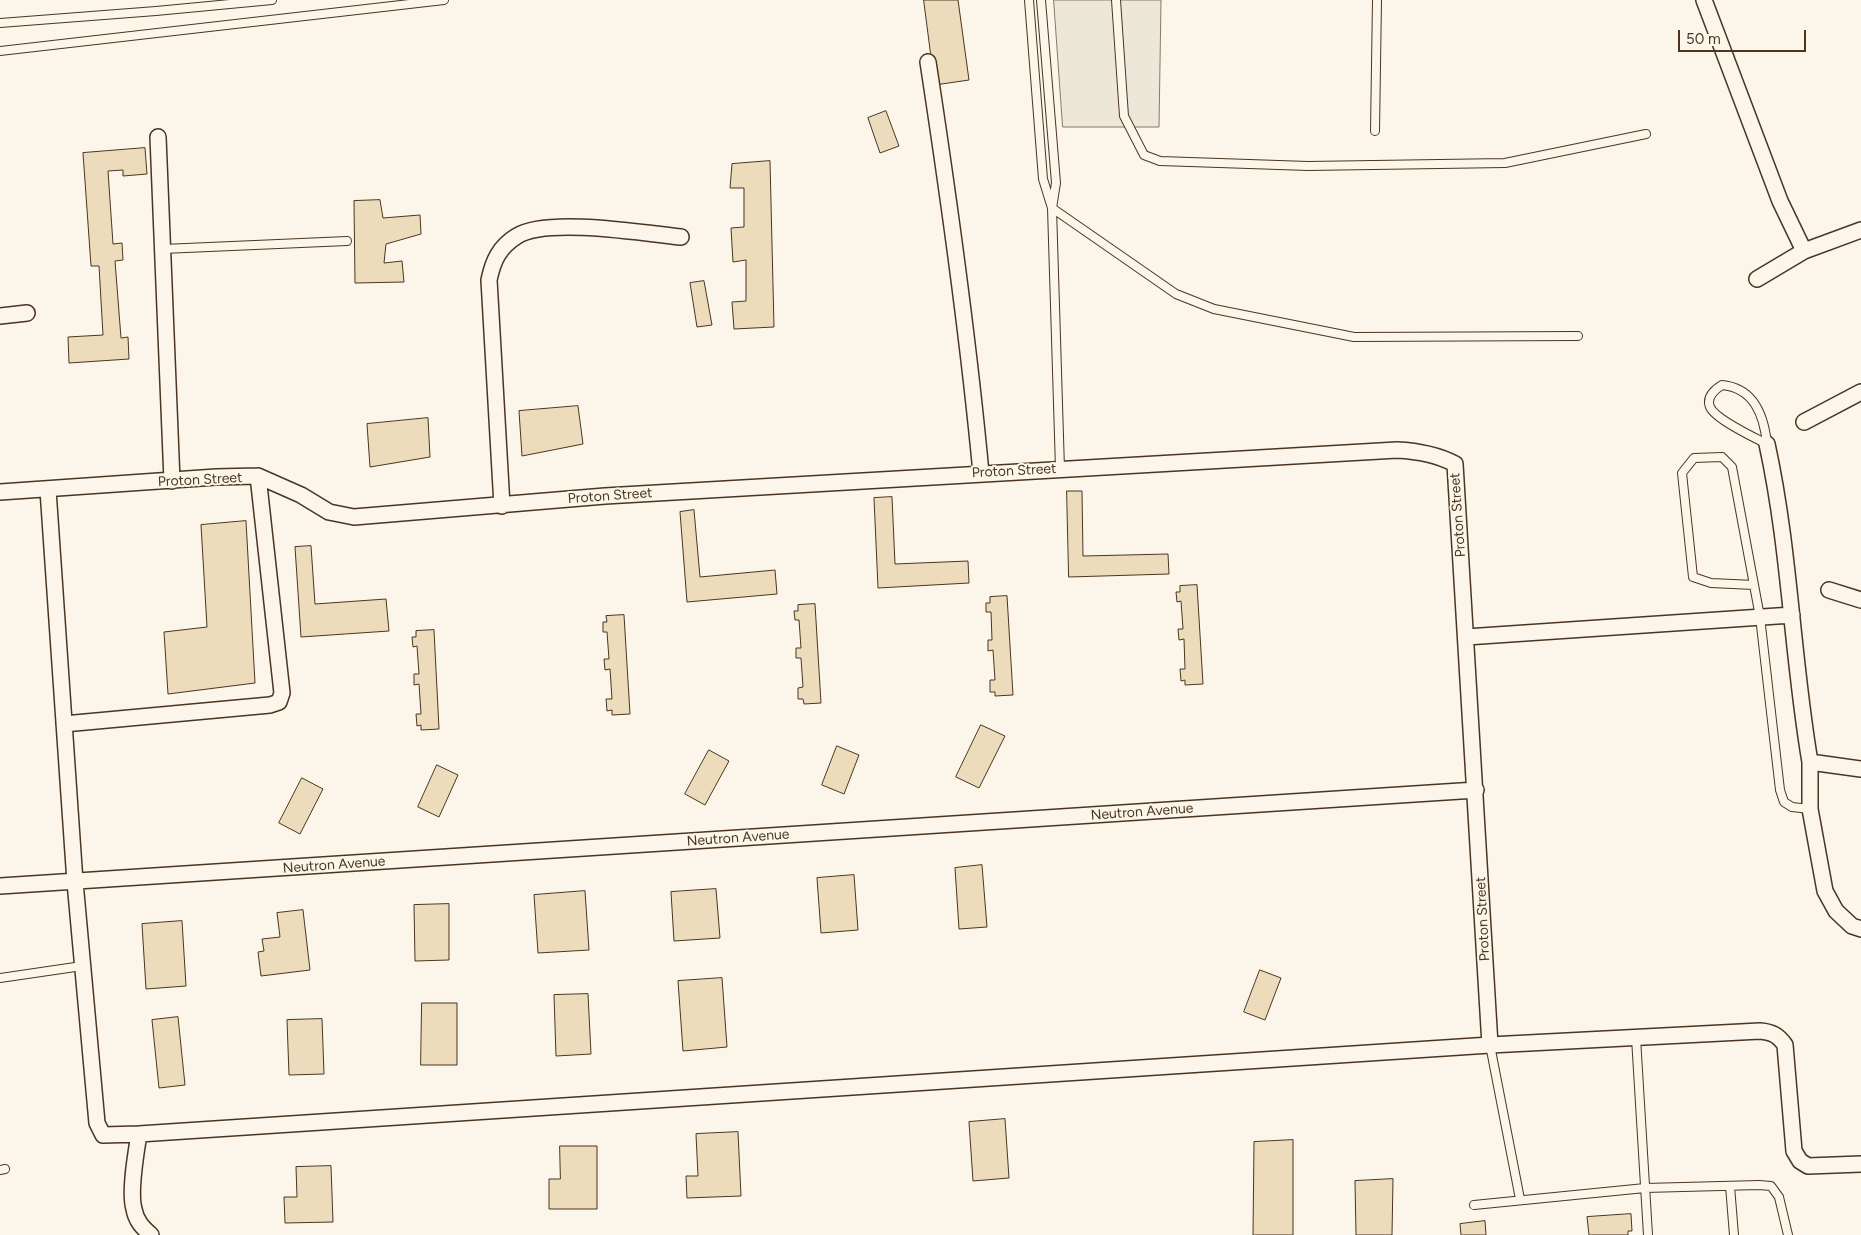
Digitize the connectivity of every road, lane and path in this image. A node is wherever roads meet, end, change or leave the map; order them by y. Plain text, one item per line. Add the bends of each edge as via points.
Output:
1 (272, 0) edge
2 (444, 0) edge
3 (1028, 0) edge
4 (1041, 0) edge
5 (1116, 0) edge
6 (1377, 0) edge
7 (1704, 0) edge
8 (0, 23) edge
9 (0, 51) edge
10 (1046, 58) junction
11 (1033, 59) junction
12 (928, 62) dead end
13 (1375, 132) dead end
14 (1053, 134) junction
15 (1646, 134) dead end
16 (1040, 135) junction
17 (158, 137) dead end
18 (1052, 208) junction
19 (1861, 230) edge
20 (681, 237) dead end
21 (347, 241) dead end
22 (163, 249) junction
23 (1804, 251) junction
24 (1757, 279) dead end
25 (27, 313) dead end
26 (0, 316) edge
27 (1578, 336) dead end
28 (1861, 392) edge
29 (1804, 422) dead end
30 (1767, 444) junction
31 (1060, 468) junction
32 (981, 473) junction
33 (258, 476) junction
34 (172, 481) junction
35 (48, 490) junction
36 (0, 492) edge
37 (502, 506) junction
38 (1754, 585) junction
39 (1829, 590) dead end
40 (1861, 600) edge
41 (1792, 615) junction
42 (1760, 617) junction
43 (1466, 637) junction
44 (64, 724) junction
45 (1810, 762) junction
46 (1861, 769) edge
47 (1476, 790) junction
48 (1810, 809) junction
49 (75, 882) junction
50 (0, 886) edge
51 (1861, 929) edge
52 (82, 966) junction
53 (0, 978) edge
54 (1636, 1038) junction
55 (1490, 1045) junction
56 (138, 1134) junction
57 (1861, 1164) edge
58 (1730, 1186) junction
59 (1645, 1188) junction
60 (1520, 1199) junction
61 (1474, 1205) dead end
62 (151, 1235) edge
63 (1648, 1235) edge
64 (1734, 1235) edge
65 (1788, 1235) edge

1 - 8 lane
2 - 9 lane
3 - 11 lane
4 - 10 lane
5 - 15 lane via 1124,116 1144,155 1160,161 1308,166 1505,163
6 - 13 lane
7 - 23 street via 1780,201
10 - 11 lane
10 - 14 lane
11 - 16 lane
12 - 32 street via 970,360
14 - 16 lane
14 - 18 lane via 1056,183
16 - 18 lane via 1043,179
17 - 22 street
18 - 27 lane via 1176,294 1214,309 1354,337
18 - 31 lane
19 - 23 street
20 - 37 street via 573,226 518,235 498,253 489,280
21 - 22 lane
22 - 34 street
23 - 24 street
25 - 26 street
28 - 29 street
30 - 30 lane via 1758,409 1747,394 1722,384 1714,390 1710,408 1733,426
30 - 41 street
31 - 32 street, Proton Street
31 - 43 street, Proton Street via 1397,450 1441,456 1455,464
32 - 37 street, Proton Street via 605,496
33 - 34 street, Proton Street
33 - 37 street, Proton Street via 329,512 354,517
33 - 44 street via 282,693 278,702
34 - 35 street, Proton Street
35 - 36 street, Proton Street
35 - 44 street
38 - 38 lane via 1732,467 1722,457 1694,458 1682,473 1693,577 1711,583
38 - 42 lane
39 - 40 street
41 - 42 street
41 - 45 street
42 - 43 street
42 - 48 lane via 1780,790 1784,802 1792,807
43 - 47 street, Proton Street
44 - 49 street
45 - 46 street
45 - 48 street
47 - 49 street, Neutron Avenue
47 - 55 street, Proton Street
48 - 51 street via 1825,891 1836,911 1852,926
49 - 50 street, Neutron Avenue
49 - 52 street
52 - 53 lane
52 - 56 street via 99,1130 103,1135
54 - 55 street
54 - 57 street via 1760,1031 1779,1036 1785,1046 1794,1151 1800,1161 1808,1166
54 - 59 lane
55 - 56 street
55 - 60 lane
56 - 62 street via 133,1209 141,1226
58 - 59 lane
58 - 64 lane
58 - 65 lane via 1771,1186 1779,1197
59 - 60 lane
59 - 63 lane
60 - 61 lane

